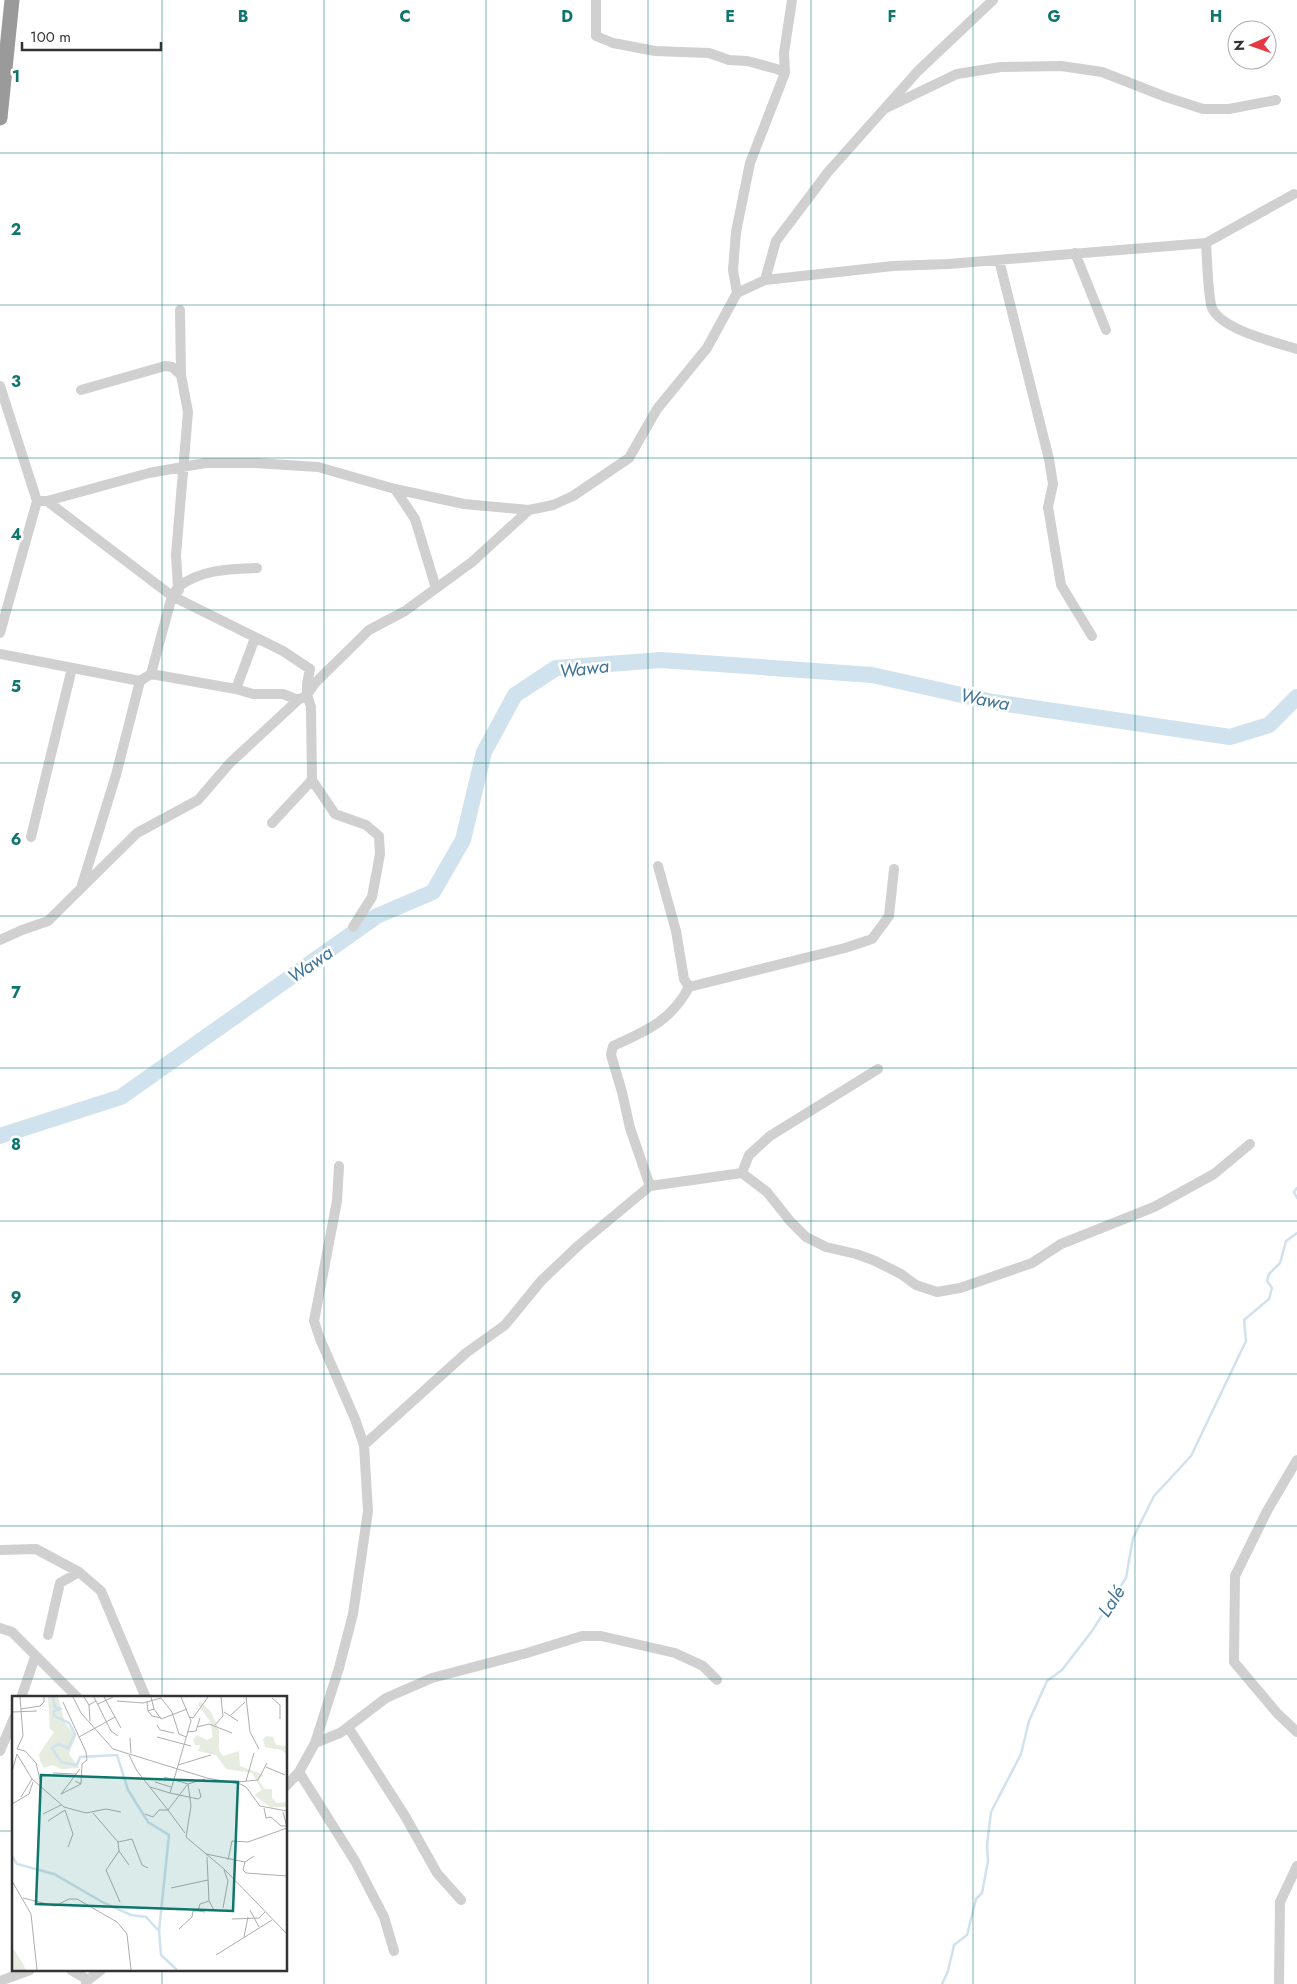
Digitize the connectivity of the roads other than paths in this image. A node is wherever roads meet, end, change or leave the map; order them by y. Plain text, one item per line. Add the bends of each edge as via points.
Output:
1 (596, 0) edge
2 (792, 0) edge
3 (993, 0) edge
4 (9, 3) edge
5 (784, 73) junction
6 (1276, 100) dead end
7 (881, 111) junction
8 (0, 118) edge
9 (1294, 194) dead end
10 (1206, 243) junction
11 (1075, 253) junction
12 (999, 260) junction
13 (765, 280) junction
14 (737, 293) junction
15 (180, 310) dead end
16 (1106, 330) dead end
17 (1297, 349) edge
18 (181, 375) junction
19 (0, 386) edge
20 (81, 390) dead end
21 (183, 467) junction
22 (395, 490) junction
23 (42, 501) junction
24 (529, 510) junction
25 (257, 568) dead end
26 (178, 587) junction
27 (436, 588) junction
28 (176, 599) junction
29 (0, 633) edge
30 (1092, 636) dead end
31 (255, 638) junction
32 (0, 654) edge
33 (72, 668) junction
34 (151, 674) junction
35 (140, 681) junction
36 (236, 689) junction
37 (302, 698) junction
38 (312, 780) junction
39 (272, 823) dead end
40 (31, 837) dead end
41 (658, 866) dead end
42 (894, 869) dead end
43 (82, 887) junction
44 (353, 927) dead end
45 (0, 940) edge
46 (689, 987) junction
47 (878, 1069) dead end
48 (1250, 1144) dead end
49 (339, 1166) dead end
50 (742, 1173) junction
51 (650, 1186) junction
52 (364, 1445) junction
53 (1297, 1460) edge
54 (0, 1550) edge
55 (80, 1572) junction
56 (0, 1628) edge
57 (48, 1635) dead end
58 (35, 1657) junction
59 (717, 1680) dead end
60 (22, 1696) edge
61 (76, 1696) edge
62 (145, 1696) edge
63 (12, 1723) edge
64 (348, 1726) junction
65 (1297, 1732) edge
66 (315, 1744) junction
67 (0, 1751) edge
68 (299, 1772) junction
69 (288, 1784) edge
70 (1297, 1866) edge
71 (461, 1900) dead end
72 (394, 1951) dead end
73 (25, 1972) edge
74 (74, 1972) edge
75 (99, 1972) edge
76 (0, 1981) edge
77 (87, 1982) edge
78 (1279, 1984) edge

1 - 5 street via 596,36 612,43 655,51 709,53
2 - 5 street
3 - 7 street
4 - 8 highway
5 - 14 street via 748,171 736,232 733,270
6 - 7 street via 1229,109 1203,109 1102,72 1062,66 1002,66 957,74
7 - 13 street via 828,172 776,241
9 - 10 street
10 - 11 street
10 - 17 street via 1212,307 1218,317 1245,333
11 - 12 street
11 - 16 street
12 - 13 street via 893,266
12 - 30 street via 1049,460 1053,484 1048,507 1060,585
13 - 14 street
14 - 24 street via 707,348 657,409 628,458 573,496 553,505
15 - 18 street
18 - 20 street via 172,367 165,366
18 - 21 street via 188,412
19 - 23 street
21 - 22 street via 205,463 255,463 318,467
21 - 23 street
21 - 26 street via 176,555
22 - 24 street via 464,504
22 - 27 street via 415,519
23 - 28 street
23 - 29 street
24 - 27 street via 472,562
25 - 26 street via 214,571 190,578
26 - 28 street
27 - 37 street via 405,611 369,630
28 - 31 street
28 - 34 street
31 - 36 street
31 - 37 street via 310,669
32 - 33 street
33 - 35 street
33 - 40 street
34 - 35 street
34 - 36 street
35 - 43 street
36 - 37 street via 253,694
37 - 38 street via 312,707
37 - 43 street via 230,763 198,800 137,833
38 - 39 street
38 - 44 street via 336,814 366,825 379,836 380,854 372,897
41 - 46 street via 676,931 684,979
42 - 46 street via 890,916 872,939
43 - 45 street via 48,921
46 - 51 street via 669,1016 613,1046 611,1055 630,1128
47 - 50 street via 770,1136 749,1155
48 - 50 street via 1214,1174 1154,1207 1061,1244 1032,1263 960,1288 937,1292 916,1285 873,1260 826,1247 806,1237 768,1192
49 - 52 street via 337,1201 314,1321
50 - 51 street
51 - 52 street via 541,1281 505,1325 466,1352
52 - 66 street via 368,1511 353,1614
53 - 65 street via 1235,1576 1234,1662
54 - 55 street via 36,1549
55 - 57 street via 60,1583
55 - 62 street via 101,1592
56 - 58 street via 12,1632
58 - 60 street
58 - 61 street
59 - 64 street via 703,1666 675,1653 601,1636 582,1636 432,1678 386,1698
63 - 67 street
64 - 66 street
64 - 71 street via 437,1873
66 - 68 street
68 - 69 street
68 - 72 street via 355,1861 384,1917
70 - 78 street via 1280,1902
73 - 76 street
74 - 77 street
75 - 77 street

